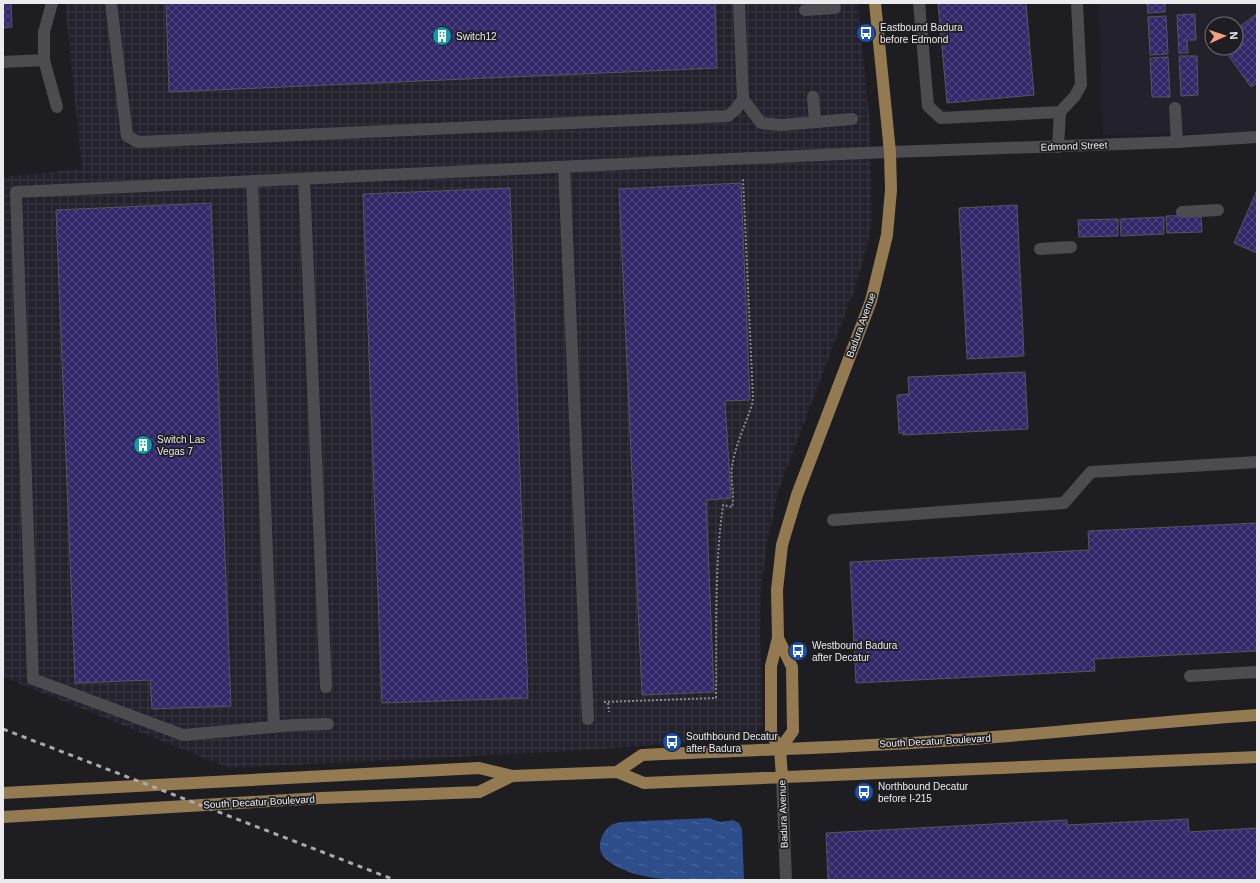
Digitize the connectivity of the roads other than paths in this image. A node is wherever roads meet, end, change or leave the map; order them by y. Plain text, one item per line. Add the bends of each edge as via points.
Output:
1 (52, 3) edge
2 (111, 3) edge
3 (739, 3) edge
4 (875, 3) edge
5 (919, 3) edge
6 (1077, 3) edge
7 (835, 8) dead end
8 (805, 10) dead end
9 (44, 60) junction
10 (3, 62) edge
11 (813, 97) dead end
12 (743, 99) junction
13 (57, 107) dead end
14 (1175, 108) dead end
15 (1060, 112) junction
16 (852, 120) dead end
17 (816, 122) junction
18 (1257, 137) edge
19 (1177, 142) junction
20 (1058, 146) junction
21 (890, 152) junction
22 (564, 167) junction
23 (304, 179) junction
24 (252, 181) junction
25 (1218, 210) dead end
26 (1182, 212) dead end
27 (1071, 247) dead end
28 (1040, 249) dead end
29 (1257, 462) edge
30 (833, 520) dead end
31 (778, 638) junction
32 (1257, 672) edge
33 (1190, 676) dead end
34 (326, 687) dead end
35 (1257, 715) edge
36 (588, 719) dead end
37 (328, 724) dead end
38 (274, 727) junction
39 (780, 749) junction
40 (1257, 757) edge
41 (618, 772) junction
42 (512, 776) junction
43 (782, 777) junction
44 (3, 793) edge
45 (3, 817) edge
46 (786, 880) edge

1 - 9 street via 44,32
2 - 12 street via 127,136 138,142 728,116
3 - 12 street
4 - 21 main road, Badura Avenue
5 - 15 street via 928,106 941,118
6 - 15 street via 1081,85 1075,96
7 - 8 street
9 - 10 street
9 - 13 street
11 - 17 street
12 - 17 street via 761,123 781,125
14 - 19 street
15 - 20 street
16 - 17 street
18 - 19 street, Edmond Street
19 - 20 street, Edmond Street
20 - 21 street, Edmond Street
21 - 22 street, Edmond Street
21 - 31 main road, Badura Avenue via 891,190 887,235 871,301 797,495 782,545 777,590
22 - 23 street, Edmond Street
22 - 36 street
23 - 24 street, Edmond Street
23 - 34 street
24 - 38 street
24 - 38 street, Edmond Street via 16,192 33,679 182,735
25 - 26 street
27 - 28 street
29 - 30 street via 1090,472 1064,503
31 - 39 main road, Badura Avenue via 771,666 771,734
31 - 39 main road, Badura Avenue via 792,667 793,731
32 - 33 street
35 - 39 main road, South Decatur Boulevard via 1057,733
37 - 38 street
39 - 41 main road, South Decatur Boulevard via 642,755
39 - 43 main road, Badura Avenue
40 - 43 main road, South Decatur Boulevard
41 - 42 main road, South Decatur Boulevard
41 - 43 main road, South Decatur Boulevard via 644,783
42 - 44 main road, South Decatur Boulevard via 479,768
42 - 45 main road, South Decatur Boulevard via 479,792 314,798
43 - 46 street, Badura Avenue

